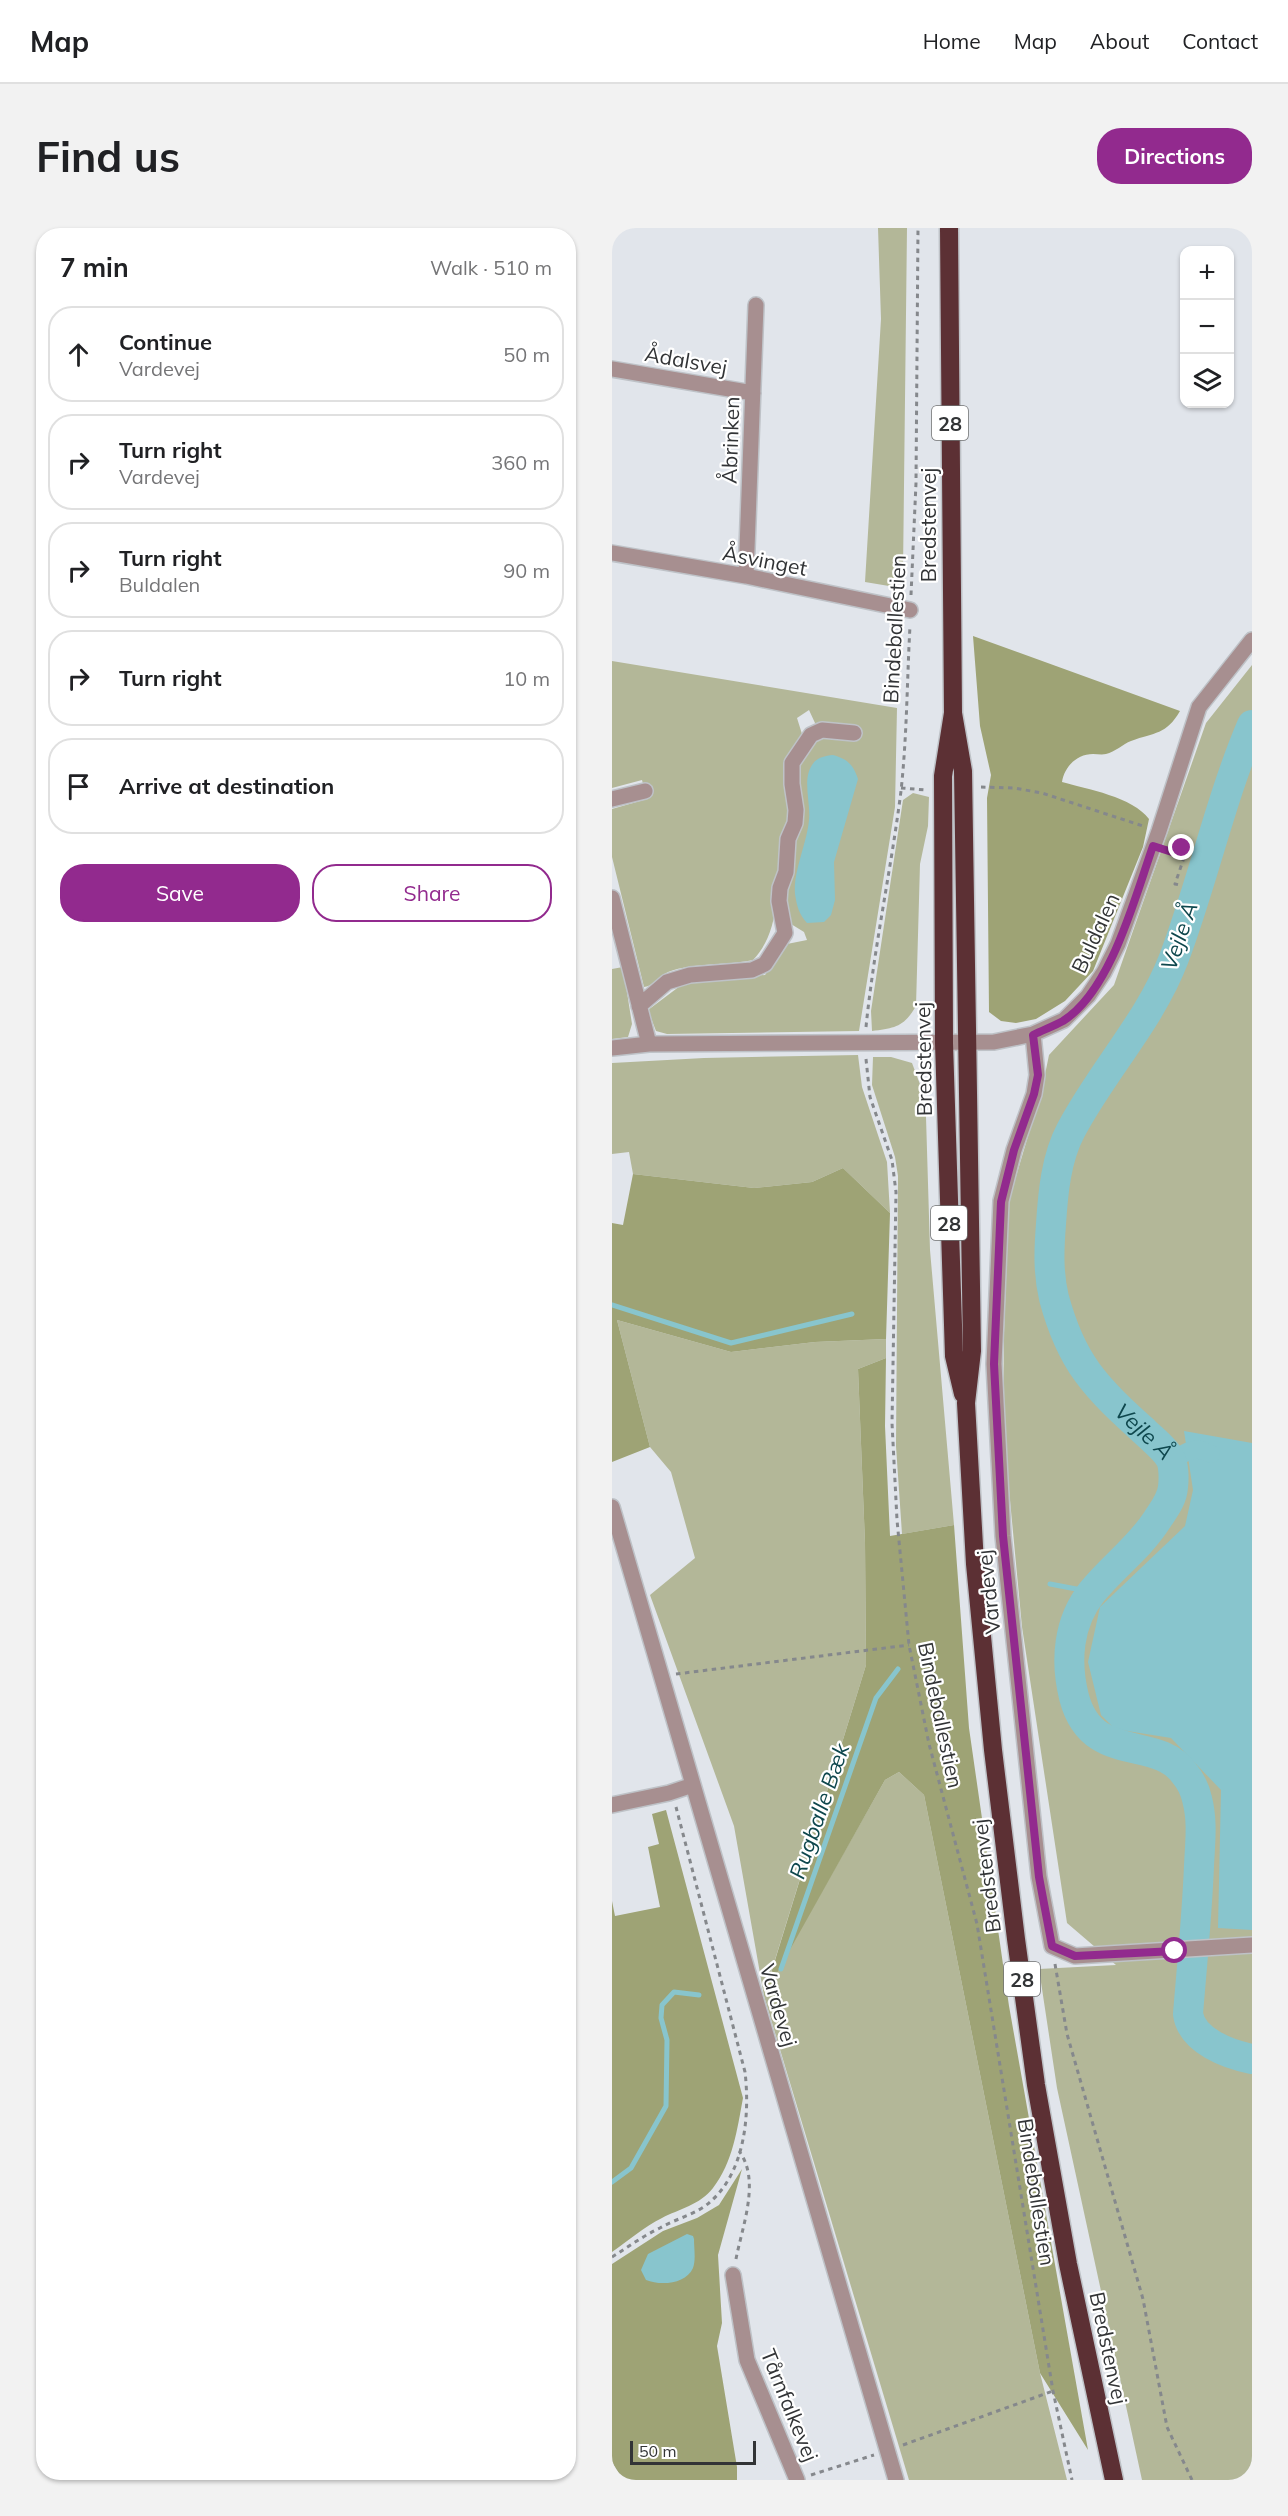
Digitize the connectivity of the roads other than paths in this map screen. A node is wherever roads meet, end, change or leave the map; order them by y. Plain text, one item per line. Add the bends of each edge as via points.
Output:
1 (949, 228) edge
2 (756, 305) dead end
3 (612, 369) edge
4 (753, 393) junction
5 (612, 553) edge
6 (746, 576) junction
7 (910, 610) road end
8 (1252, 640) edge
9 (952, 713) junction
10 (854, 734) dead end
11 (645, 791) dead end
12 (612, 799) edge
13 (612, 898) edge
14 (639, 1005) junction
15 (1033, 1035) junction
16 (967, 1042) junction
17 (944, 1043) junction
18 (649, 1044) junction
19 (612, 1048) edge
20 (966, 1403) junction
21 (612, 1507) edge
22 (693, 1785) junction
23 (612, 1805) edge
24 (1252, 1945) edge
25 (733, 2275) road end
26 (797, 2480) edge
27 (896, 2480) edge
28 (1114, 2480) edge

1 - 9 highway, Bredstenvej / 28
2 - 4 street, Åbrinken
3 - 4 street, Ådalsvej
4 - 6 street, Åbrinken
5 - 6 street, Åsvinget
6 - 7 street, Åsvinget
8 - 15 street, Buldalen via 1199,707 1159,831 1104,972 1088,996 1064,1020
9 - 16 highway, Bredstenvej / 28 via 963,771
9 - 17 highway, Bredstenvej / 28 via 943,776
10 - 14 street via 822,730 811,735 792,763 795,824 788,839 779,902 785,933 765,964 752,970 690,975 667,982
11 - 12 street
13 - 14 street
14 - 18 street
15 - 16 street, Buldalen
15 - 24 street, Vardevej via 1038,1075 1001,1202 994,1364 1003,1536 1039,1877 1052,1946 1075,1956
16 - 17 street, Buldalen
16 - 20 highway, Bredstenvej / 28 via 972,1351
17 - 18 street, Buldalen
17 - 20 highway, Bredstenvej / 28 via 954,1356
18 - 19 street, Buldalen
20 - 28 highway, Bredstenvej / 28 via 976,1576 993,1750 1036,2085 1068,2264
21 - 22 street, Vardevej
22 - 23 street
22 - 27 street, Vardevej
25 - 26 street, Tårnfalkevej via 747,2360

